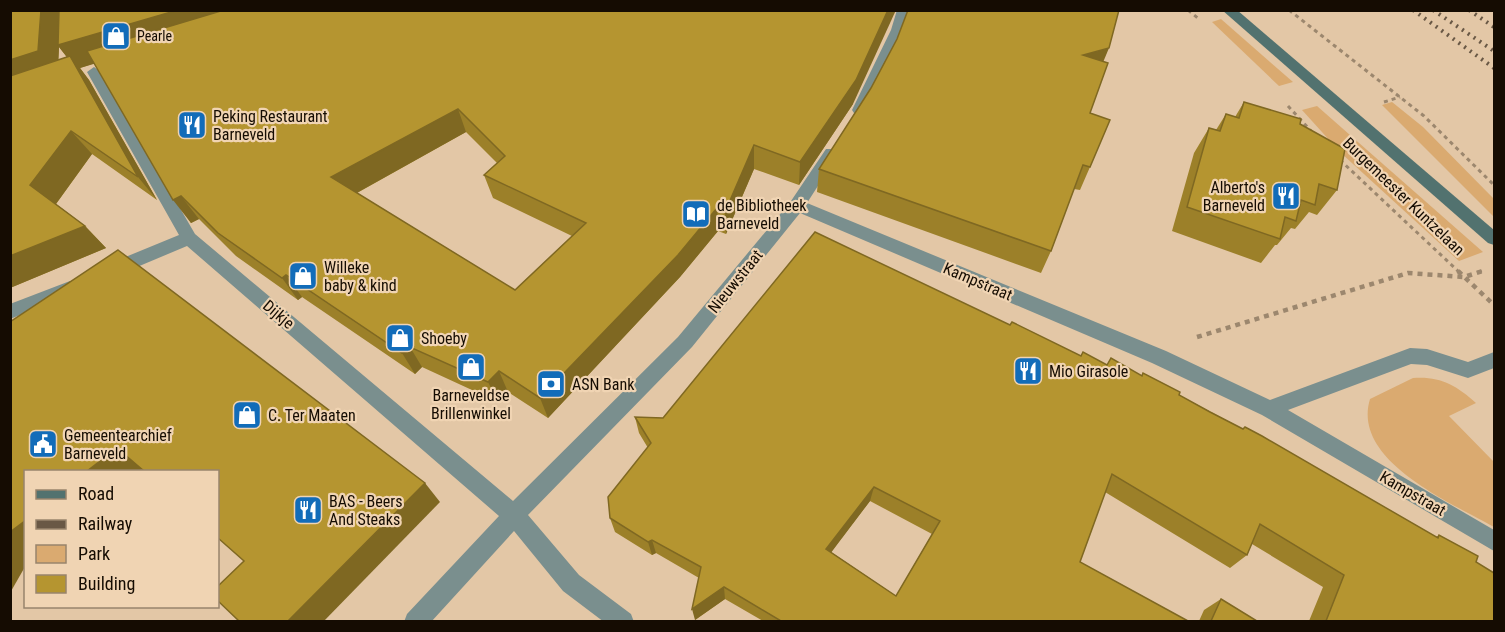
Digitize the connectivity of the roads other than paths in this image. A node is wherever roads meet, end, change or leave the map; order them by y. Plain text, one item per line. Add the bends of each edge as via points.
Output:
1 (904, 10) edge
2 (1228, 10) edge
3 (76, 77) edge
4 (849, 125) edge
5 (836, 145) edge
6 (797, 205) junction
7 (189, 238) junction
8 (1494, 239) edge
9 (10, 312) edge
10 (1494, 360) edge
11 (1269, 409) junction
12 (514, 515) junction
13 (1494, 541) edge
14 (415, 621) edge
15 (622, 621) edge

1 - 4 street via 898,30
2 - 8 main road, Burgemeester Kuntzelaan
3 - 7 street, Dijkje via 100,70
5 - 6 street, Nieuwstraat
6 - 11 street, Kampstraat via 1160,357
6 - 12 street, Nieuwstraat via 685,342
7 - 9 street
7 - 12 street, Dijkje
10 - 11 street via 1468,370 1427,357 1410,356
11 - 13 street, Kampstraat
12 - 14 street, Nieuwstraat
12 - 15 street, Dijkje via 571,583

